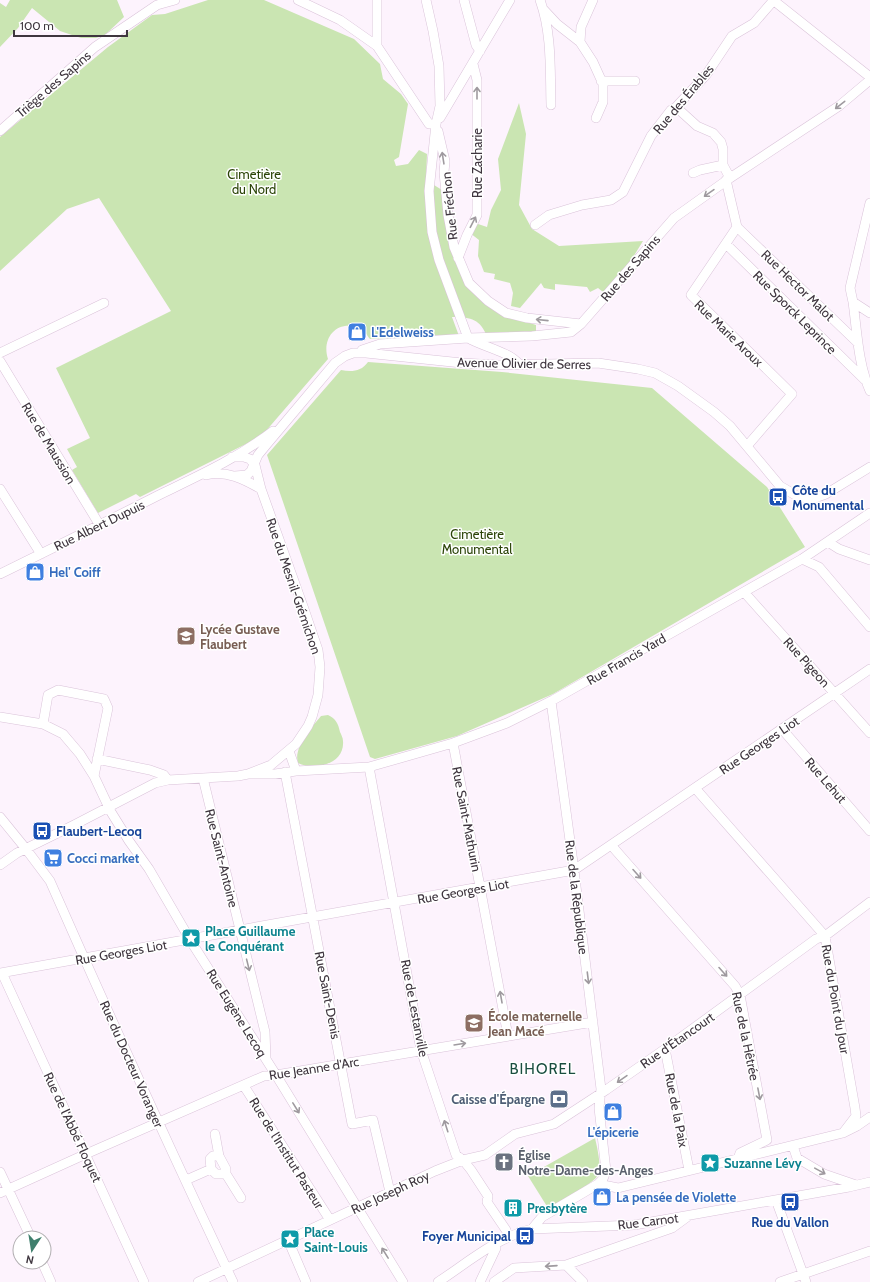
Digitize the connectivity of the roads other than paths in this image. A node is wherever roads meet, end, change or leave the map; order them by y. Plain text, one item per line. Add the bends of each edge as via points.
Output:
1 (175, 0) edge
2 (298, 0) edge
3 (377, 0) edge
4 (426, 0) edge
5 (464, 0) edge
6 (510, 0) edge
7 (593, 0) edge
8 (773, 0) edge
9 (542, 4) edge
10 (580, 42) junction
11 (377, 46) junction
12 (480, 51) junction
13 (473, 64) junction
14 (870, 79) edge
15 (601, 81) junction
16 (635, 81) dead end
17 (551, 104) dead end
18 (676, 107) junction
19 (596, 118) dead end
20 (436, 124) junction
21 (0, 131) edge
22 (723, 165) junction
23 (693, 173) dead end
24 (728, 179) junction
25 (870, 203) edge
26 (535, 225) dead end
27 (737, 227) junction
28 (726, 244) junction
29 (458, 258) junction
30 (853, 302) junction
31 (104, 303) dead end
32 (870, 313) edge
33 (581, 324) junction
34 (468, 338) junction
35 (858, 343) junction
36 (0, 353) edge
37 (353, 353) junction
38 (0, 361) edge
39 (519, 364) junction
40 (865, 380) junction
41 (870, 391) edge
42 (288, 419) junction
43 (748, 446) junction
44 (232, 457) junction
45 (255, 465) junction
46 (870, 467) edge
47 (235, 476) junction
48 (199, 477) junction
49 (0, 489) edge
50 (261, 489) junction
51 (870, 513) edge
52 (99, 524) junction
53 (828, 542) junction
54 (41, 554) junction
55 (802, 559) junction
56 (870, 560) edge
57 (0, 574) edge
58 (744, 592) junction
59 (870, 627) edge
60 (870, 669) edge
61 (835, 693) junction
62 (551, 701) junction
63 (0, 717) edge
64 (43, 724) junction
65 (782, 729) junction
66 (870, 733) edge
67 (453, 743) junction
68 (289, 751) junction
69 (97, 759) junction
70 (273, 764) junction
71 (367, 767) junction
72 (296, 771) junction
73 (283, 773) junction
74 (248, 774) junction
75 (94, 776) junction
76 (203, 778) junction
77 (168, 780) junction
78 (695, 788) junction
79 (109, 806) junction
80 (0, 817) edge
81 (870, 831) edge
82 (611, 845) junction
83 (26, 849) junction
84 (0, 865) edge
85 (574, 870) junction
86 (481, 888) junction
87 (870, 902) edge
88 (395, 903) junction
89 (313, 918) junction
90 (240, 930) junction
91 (825, 936) junction
92 (190, 940) junction
93 (84, 958) junction
94 (1, 973) edge
95 (740, 995) junction
96 (593, 1022) junction
97 (265, 1032) junction
98 (508, 1036) junction
99 (253, 1040) junction
100 (665, 1049) junction
101 (421, 1050) junction
102 (266, 1060) junction
103 (340, 1064) junction
104 (276, 1075) junction
105 (244, 1086) junction
106 (602, 1093) junction
107 (870, 1117) edge
108 (158, 1122) junction
109 (843, 1133) junction
110 (215, 1134) dead end
111 (515, 1134) joint
112 (793, 1146) junction
113 (86, 1154) junction
114 (219, 1156) junction
115 (738, 1159) junction
116 (463, 1160) junction
117 (211, 1169) junction
118 (689, 1170) junction
119 (0, 1172) edge
120 (226, 1174) junction
121 (186, 1180) junction
122 (870, 1182) edge
123 (598, 1184) junction
124 (856, 1185) junction
125 (4, 1192) edge
126 (390, 1192) junction
127 (241, 1198) dead end
128 (776, 1200) junction
129 (357, 1208) junction
130 (690, 1216) junction
131 (330, 1220) junction
132 (532, 1229) junction
133 (25, 1230) edge
134 (506, 1230) dead end
135 (288, 1240) junction
136 (495, 1245) junction
137 (870, 1251) edge
138 (566, 1265) junction
139 (226, 1269) junction
140 (46, 1270) edge
141 (804, 1278) edge
142 (51, 1282) edge
143 (144, 1282) edge
144 (198, 1282) edge
145 (232, 1282) edge
146 (306, 1282) edge
147 (403, 1282) edge
148 (438, 1282) edge
149 (480, 1282) edge
150 (494, 1282) edge
151 (583, 1282) edge
152 (780, 1282) edge

1 - 21 street, Triège des Sapins via 157,5 95,47
2 - 11 street via 340,20
3 - 11 street
4 - 20 street via 439,66 440,106
5 - 12 street via 476,45
6 - 12 street
7 - 10 street via 581,27
8 - 14 street
8 - 18 street, Rue des Érables via 754,24 732,36 706,74
9 - 10 street via 557,24
9 - 17 street via 549,41
10 - 15 street
11 - 20 street via 429,124
12 - 13 street
13 - 20 street
29 -> 13 street, Rue Zacharie via 477,215 477,80
14 -> 24 street, Rue des Sapins via 839,106
15 - 16 street
15 - 19 street via 603,102
18 - 22 street via 697,126 713,133 721,142
18 - 26 street, Rue des Érables via 651,136 623,192 611,200 582,205 549,216
29 -> 20 street, Rue Fréchon via 448,215 445,161
20 - 34 street via 429,191 432,232 439,260
22 - 23 street
22 - 24 street
24 - 27 street
24 -> 33 street, Rue des Sapins via 674,218
25 - 30 street via 850,288
27 - 28 street, Rue Marie Aroux
27 - 35 street, Rue Hector Malot
28 - 40 street, Rue Sporck Leprince
28 - 43 street, Rue Marie Aroux via 691,295 792,394
33 -> 29 street, Rue Fréchon via 526,318 506,313 488,301 469,283
30 - 32 street
30 - 35 street
31 - 36 street
33 - 34 street, Rue des Sapins via 571,332
34 - 37 street, Rue des Sapins via 380,344
34 - 39 street via 514,359
35 - 40 street
37 - 39 street, Avenue Olivier de Serres via 462,363
37 - 42 street via 335,363
38 - 52 street, Rue de Maussion
39 - 43 street, Avenue Olivier de Serres via 598,364 655,373 714,412
40 - 41 street
42 - 44 street, Rue Albert Dupuis via 255,445
42 - 45 street via 258,455
43 - 46 street, Avenue Olivier de Serres via 780,486 797,496 812,499 826,494
44 - 45 street via 250,459
44 - 48 street, Rue Albert Dupuis
45 - 47 street, Rue Albert Dupuis via 247,475
45 - 50 street, Rue du Mesnil-Grémichon
47 - 48 street, Rue Albert Dupuis via 220,473
47 - 50 street, Rue Albert Dupuis
48 - 52 street, Rue Albert Dupuis
49 - 54 street
50 - 68 street, Rue du Mesnil-Grémichon via 318,650 320,667 318,695 312,717 303,734
51 - 53 street, Rue Francis Yard
52 - 54 street, Rue Albert Dupuis
53 - 55 street, Rue Francis Yard
53 - 56 street via 839,549
54 - 57 street, Rue Albert Dupuis
55 - 58 street, Rue Francis Yard
55 - 59 street via 819,567
58 - 61 street, Rue Pigeon
58 - 62 street, Rue Francis Yard
60 - 61 street, Rue Georges Liot
61 - 65 street, Rue Georges Liot
61 - 66 street, Rue Pigeon
62 - 67 street, Rue Francis Yard via 507,723
62 - 85 street, Rue de la République
63 - 64 street, Rue Eugène Lecoq
64 - 69 street via 48,695 58,690 104,699 108,708
64 - 75 street, Rue Eugène Lecoq via 63,734
65 - 78 street, Rue Georges Liot
65 - 81 street, Rue Lehut
67 - 71 street, Rue Francis Yard
67 - 86 street, Rue Saint-Mathurin
68 - 70 street, Rue du Mesnil-Grémichon
68 - 72 street
69 - 75 street
69 - 77 street via 150,770 164,775
70 - 73 street
70 - 74 street, Rue du Mesnil-Grémichon
71 - 72 street, Rue Francis Yard
71 - 88 street, Rue de Lestanville
72 - 73 street, Rue Francis Yard
73 - 74 street, Rue Francis Yard
73 - 89 street, Rue Saint-Denis
74 - 76 street
75 - 79 street, Rue Eugène Lecoq
76 - 77 street
76 - 90 street, Rue Saint-Antoine
77 - 79 street via 155,783
78 - 82 street, Rue Georges Liot
78 - 91 street, Rue du Point du Jour
79 - 83 street
79 - 92 street, Rue Eugène Lecoq
80 - 83 street, Rue du Docteur Voranger
82 - 85 street, Rue Georges Liot
82 -> 95 street, Rue de la Hêtrée via 735,986
83 - 84 street via 17,852
83 - 93 street, Rue du Docteur Voranger via 50,881
85 - 86 street, Rue Georges Liot
85 -> 96 street, Rue de la République
86 - 88 street, Rue Georges Liot
98 -> 86 street, Rue Saint-Mathurin
87 - 91 street, Rue d'Étancourt
88 - 89 street, Rue Georges Liot
88 - 101 street, Rue de Lestanville
89 - 90 street, Rue Georges Liot
89 - 103 street, Rue Saint-Denis
90 - 92 street, Rue Georges Liot
90 -> 97 street, Rue Saint-Antoine
91 - 95 street, Rue d'Étancourt via 816,939
91 - 109 street, Rue du Point du Jour via 856,1116
92 - 93 street, Rue Georges Liot
92 - 99 street, Rue Eugène Lecoq
93 - 94 street, Rue Georges Liot
93 - 108 street, Rue du Docteur Voranger
94 - 113 street, Rue de l'Abbé Floquet
95 - 100 street, Rue d'Étancourt
95 -> 115 street, Rue de la Hêtrée via 767,1140 740,1153
96 - 98 street, Rue Jeanne d'Arc
96 - 106 street, Rue de la République
97 - 99 street
97 - 102 street, Rue Saint-Antoine
101 -> 98 street, Rue Jeanne d'Arc
99 - 102 street, Rue Eugène Lecoq
100 -> 106 street, Rue d'Étancourt
100 - 118 street, Rue de la Paix
101 - 103 street, Rue Jeanne d'Arc
116 -> 101 street, Rue de Lestanville via 456,1154
102 - 104 street, Rue Eugène Lecoq
103 - 104 street, Rue Jeanne d'Arc
103 - 126 street, Rue Saint-Denis via 352,1124 373,1120
104 - 105 street, Rue Jeanne d'Arc via 264,1076
104 -> 129 street, Rue Eugène Lecoq
105 - 108 street, Rue Jeanne d'Arc
105 - 131 street, Rue de l'Institut Pasteur
106 - 111 street, Rue d'Étancourt via 554,1124
106 - 123 street, Rue de la République via 599,1108 606,1172
107 - 109 street
108 - 113 street, Rue Jeanne d'Arc
108 - 121 street, Rue du Docteur Voranger
109 - 112 street
110 - 114 street
111 - 116 street, Rue Joseph Roy via 485,1155
112 - 115 street
112 -> 124 street via 797,1158 824,1174
113 - 125 street, Rue Jeanne d'Arc
113 - 143 street, Rue de l'Abbé Floquet
114 - 117 street via 210,1159
114 - 120 street
115 - 118 street
116 - 126 street, Rue Joseph Roy
116 - 134 street, Rue de Lestanville via 488,1196 487,1202
117 - 120 street via 216,1174
117 - 121 street
118 - 123 street via 618,1188
119 - 125 street
120 - 127 street
121 - 139 street, Rue du Docteur Voranger
122 - 124 street, Rue Carnot
123 - 132 street via 542,1217
124 - 128 street, Rue Carnot
125 - 133 street
126 - 129 street, Rue Joseph Roy
128 - 130 street, Rue Carnot
128 - 141 street
129 - 131 street, Rue Joseph Roy
147 -> 129 street, Rue Eugène Lecoq
130 - 132 street, Rue Carnot via 634,1225
130 - 138 street via 672,1228
131 - 135 street, Rue Joseph Roy
132 - 136 street, Rue Carnot via 522,1231
135 - 139 street, Rue Joseph Roy
135 - 146 street
136 - 148 street, Rue Carnot
136 - 149 street via 494,1253
137 - 141 street
138 -> 150 street via 514,1268
138 - 151 street
139 - 144 street, Rue Joseph Roy
139 - 145 street, Rue du Docteur Voranger
140 - 142 street
141 - 152 street

